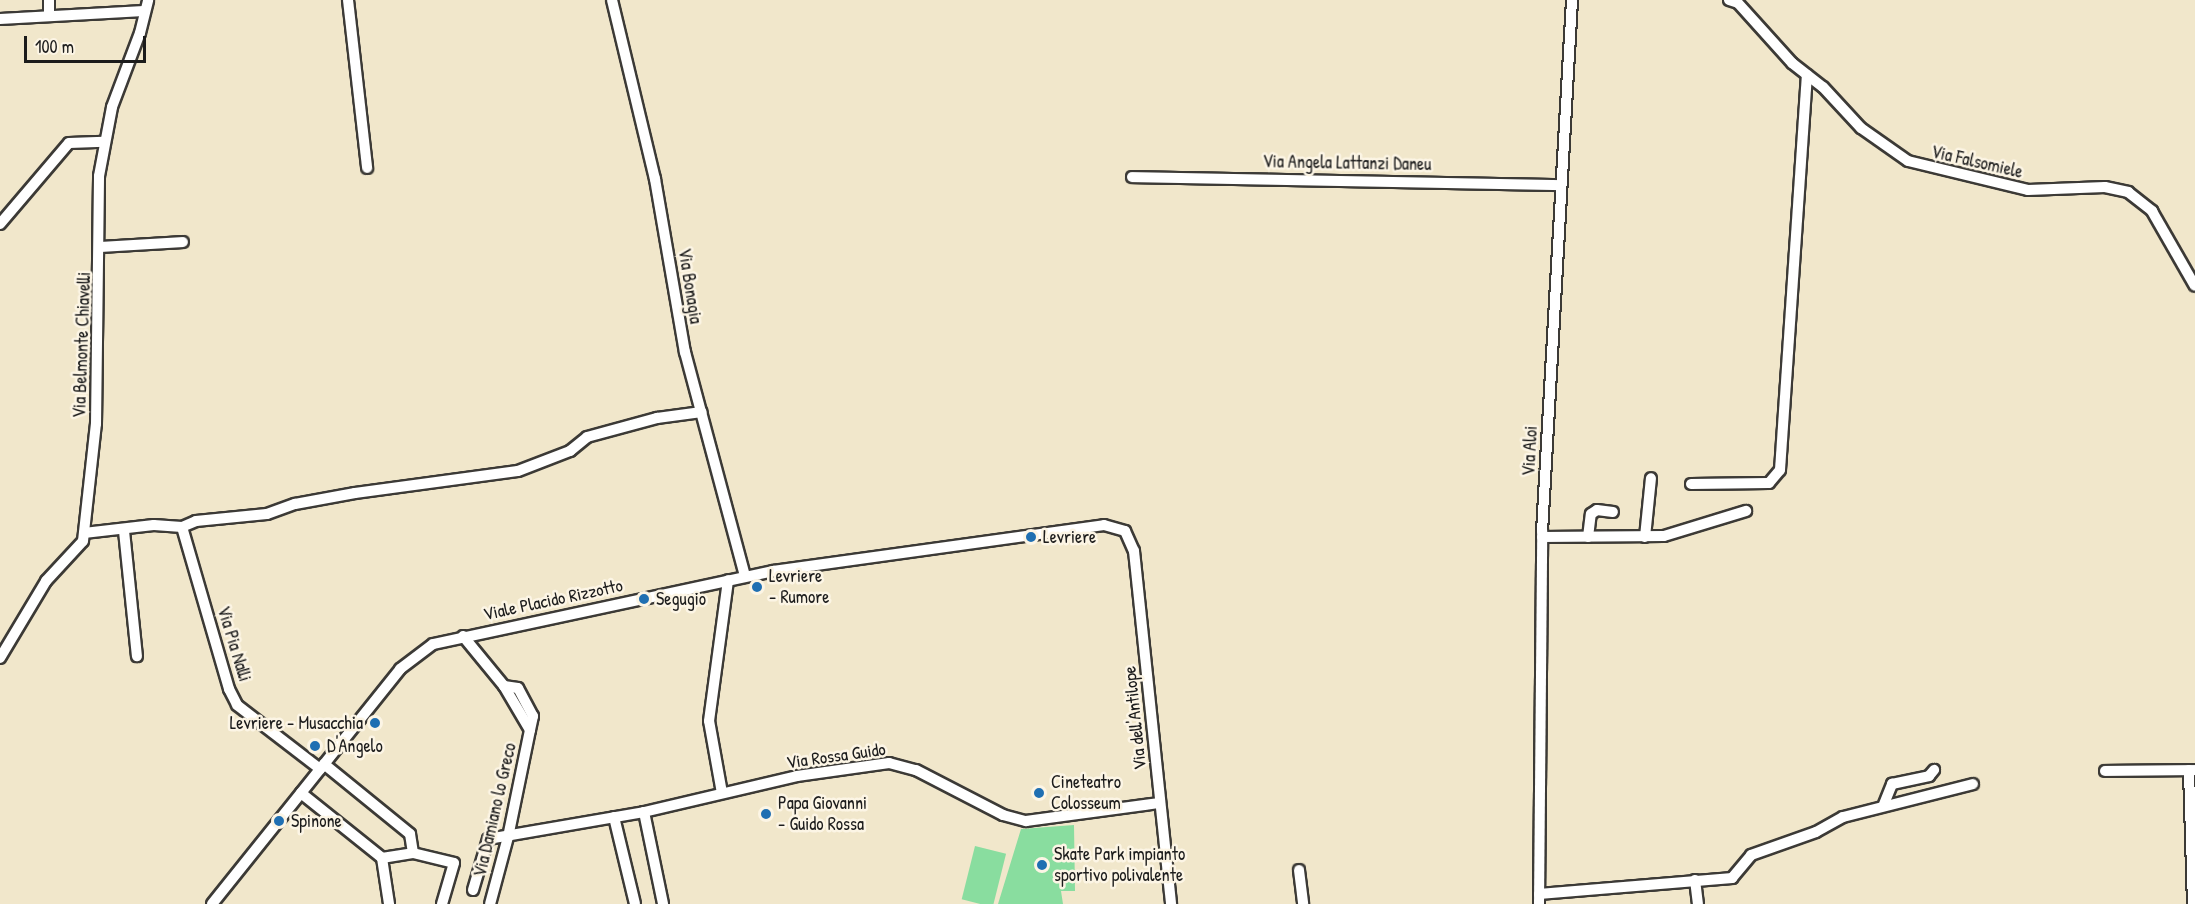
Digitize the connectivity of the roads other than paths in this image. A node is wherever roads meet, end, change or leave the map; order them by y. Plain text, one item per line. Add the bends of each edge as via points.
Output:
1 (49, 0) edge
2 (148, 0) edge
3 (348, 0) edge
4 (612, 0) edge
5 (1572, 0) edge
6 (1729, 0) edge
7 (144, 11) junction
8 (49, 16) junction
9 (0, 19) edge
10 (1807, 75) junction
11 (104, 142) junction
12 (367, 168) dead end
13 (1132, 177) dead end
14 (1562, 185) junction
15 (0, 224) edge
16 (183, 242) dead end
17 (101, 247) junction
18 (2195, 286) edge
19 (702, 412) junction
20 (1651, 478) dead end
21 (1691, 484) dead end
22 (1746, 511) dead end
23 (1613, 512) dead end
24 (182, 527) junction
25 (124, 531) junction
26 (1125, 531) joint
27 (84, 533) junction
28 (1542, 537) junction
29 (1588, 537) junction
30 (1645, 537) junction
31 (745, 576) junction
32 (728, 580) junction
33 (463, 636) junction
34 (137, 656) dead end
35 (0, 658) edge
36 (322, 766) junction
37 (1934, 770) dead end
38 (2192, 770) edge
39 (2105, 771) dead end
40 (1973, 784) dead end
41 (301, 793) junction
42 (722, 793) junction
43 (1160, 803) junction
44 (1884, 804) junction
45 (644, 812) junction
46 (614, 817) junction
47 (508, 837) junction
48 (413, 852) junction
49 (382, 858) junction
50 (1299, 870) dead end
51 (1695, 880) junction
52 (473, 890) dead end
53 (1539, 899) edge
54 (212, 904) edge
55 (388, 904) edge
56 (442, 904) edge
57 (490, 904) edge
58 (635, 904) edge
59 (663, 904) edge
60 (1172, 904) edge
61 (1303, 904) edge
62 (1698, 904) edge
63 (2193, 904) edge

1 - 8 street
2 - 7 street
3 - 12 street
4 - 19 street, Via Bonagia via 655,179 676,311
5 - 14 street, Via Aloi
6 - 10 street, Via Falsomiele via 1738,3
7 - 8 street
7 - 11 street, Via Belmonte Chiavelli
8 - 9 street
10 - 18 street, Via Falsomiele via 1861,128 1908,161 2028,190 2105,187 2128,192 2152,211
10 - 21 street via 1780,470 1769,483
11 - 15 street via 69,143
11 - 17 street, Via Belmonte Chiavelli via 99,176
13 - 14 street, Via Angela Lattanzi Daneu
14 - 28 street, Via Aloi
16 - 17 street
17 - 27 street, Via Belmonte Chiavelli via 94,459
19 - 24 street via 657,418 587,437 570,451 518,471 355,493 295,504 267,514 196,521
19 - 31 street, Via Bonagia
20 - 30 street
22 - 30 street via 1690,530
23 - 29 street via 1597,510 1591,514
24 - 25 street via 163,525
24 - 36 street, Via Pia Nalli via 237,705
25 - 27 street
25 - 34 street
26 - 31 street, Viale Placido Rizzotto via 1104,525
26 - 43 street, Via dell'Antilope via 1134,551
27 - 35 street, Via Belmonte Chiavelli via 75,552 46,581
28 - 29 street
28 - 53 street, Via Aloi
29 - 30 street
31 - 32 street, Viale Placido Rizzotto
32 - 33 street, Viale Placido Rizzotto
32 - 42 street via 709,721
33 - 36 street, Viale Placido Rizzotto via 433,644 411,658
33 - 47 street, Via Damiano lo Greco via 504,686 530,730
36 - 41 street, Viale Placido Rizzotto
36 - 48 street, Via Pia Nalli via 410,834
37 - 44 street via 1929,776 1892,784
38 - 39 street
38 - 63 street
40 - 44 street
41 - 49 street
41 - 54 street, Viale Placido Rizzotto
42 - 43 street, Via Rossa Guido via 797,776 889,763 916,770 1003,815 1026,821
42 - 45 street, Via Rossa Guido
43 - 60 street, Via dell'Antilope
44 - 51 street via 1761,850 1732,878
45 - 46 street, Via Rossa Guido
45 - 59 street
46 - 47 street, Via Rossa Guido
46 - 58 street
47 - 52 street, Via Rossa Guido via 488,840
47 - 57 street, Via Damiano lo Greco
48 - 49 street
48 - 56 street via 454,863
49 - 55 street
50 - 61 street
51 - 53 street
51 - 62 street

